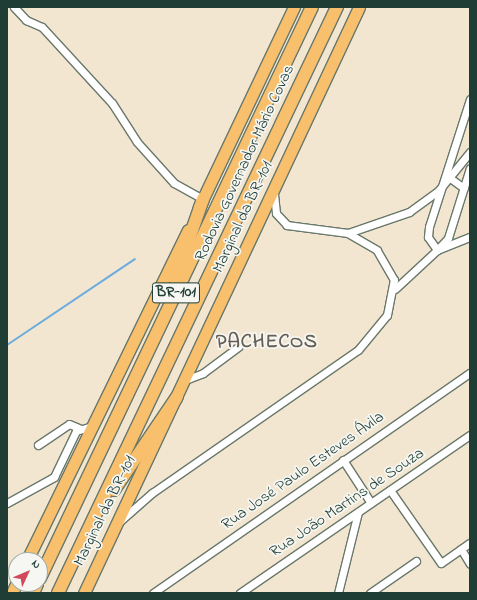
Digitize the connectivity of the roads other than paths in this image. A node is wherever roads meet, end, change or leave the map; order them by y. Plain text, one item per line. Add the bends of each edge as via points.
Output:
1 (14, 7) edge
2 (294, 7) edge
3 (312, 7) edge
4 (336, 7) edge
5 (359, 7) edge
6 (470, 99) edge
7 (470, 152) edge
8 (470, 168) edge
9 (450, 178) junction
10 (274, 188) junction
11 (464, 188) junction
12 (439, 190) junction
13 (203, 199) junction
14 (368, 227) junction
15 (348, 233) junction
16 (470, 237) edge
17 (369, 243) junction
18 (436, 250) junction
19 (390, 268) junction
20 (406, 276) junction
21 (395, 289) junction
22 (151, 345) junction
23 (238, 347) dead end
24 (470, 373) edge
25 (185, 380) junction
26 (177, 397) junction
27 (84, 427) junction
28 (470, 435) edge
29 (38, 445) dead end
30 (343, 460) junction
31 (390, 490) junction
32 (7, 503) edge
33 (371, 503) junction
34 (358, 512) junction
35 (92, 523) junction
36 (116, 526) junction
37 (470, 543) edge
38 (461, 549) junction
39 (30, 552) edge
40 (48, 561) edge
41 (416, 561) dead end
42 (470, 564) edge
43 (248, 590) edge
44 (58, 593) edge
45 (84, 593) edge
46 (153, 593) edge
47 (240, 593) edge
48 (338, 593) edge
49 (370, 593) edge

1 - 13 street via 26,20 42,27 107,97 137,142 174,183
2 - 13 main road
3 - 22 highway, Rodovia Governador Mário Covas / BR-101
4 - 35 highway, Rodovia Governador Mário Covas / BR-101
5 - 10 main road, Marginal da BR-101
6 - 12 street
7 - 9 street
8 - 11 street
9 - 11 street
9 - 12 street
10 - 15 street via 276,213 287,225
10 - 25 main road, Marginal da BR-101
11 - 18 street via 448,238
12 - 14 street via 409,212
12 - 18 street via 428,237
13 - 22 highway
13 - 27 main road
14 - 15 street
14 - 17 street
15 - 17 street
16 - 18 street
17 - 19 street
18 - 20 street
19 - 20 street
19 - 21 street
20 - 21 street
21 - 36 street via 387,315 358,350 152,493
22 - 40 highway, Rodovia Governador Mário Covas / BR-101
23 - 25 street via 203,373
24 - 30 street, Rua José Paulo Esteves Ávila
25 - 26 main road, Marginal da BR-101
26 - 35 highway
26 - 36 main road, Marginal da BR-101
27 - 29 street via 69,424
27 - 32 street via 54,477
27 - 39 main road
28 - 31 street, Rua João Martins de Souza
30 - 33 street
30 - 46 street, Rua José Paulo Esteves Ávila
31 - 33 street, Rua João Martins de Souza
31 - 38 street via 441,563
33 - 34 street, Rua João Martins de Souza
34 - 43 street, Rua João Martins de Souza
34 - 48 street
35 - 44 highway, Rodovia Governador Mário Covas / BR-101
36 - 45 main road, Marginal da BR-101
37 - 38 street
38 - 42 street
41 - 49 street
43 - 47 street, Rua João Martins de Souza

